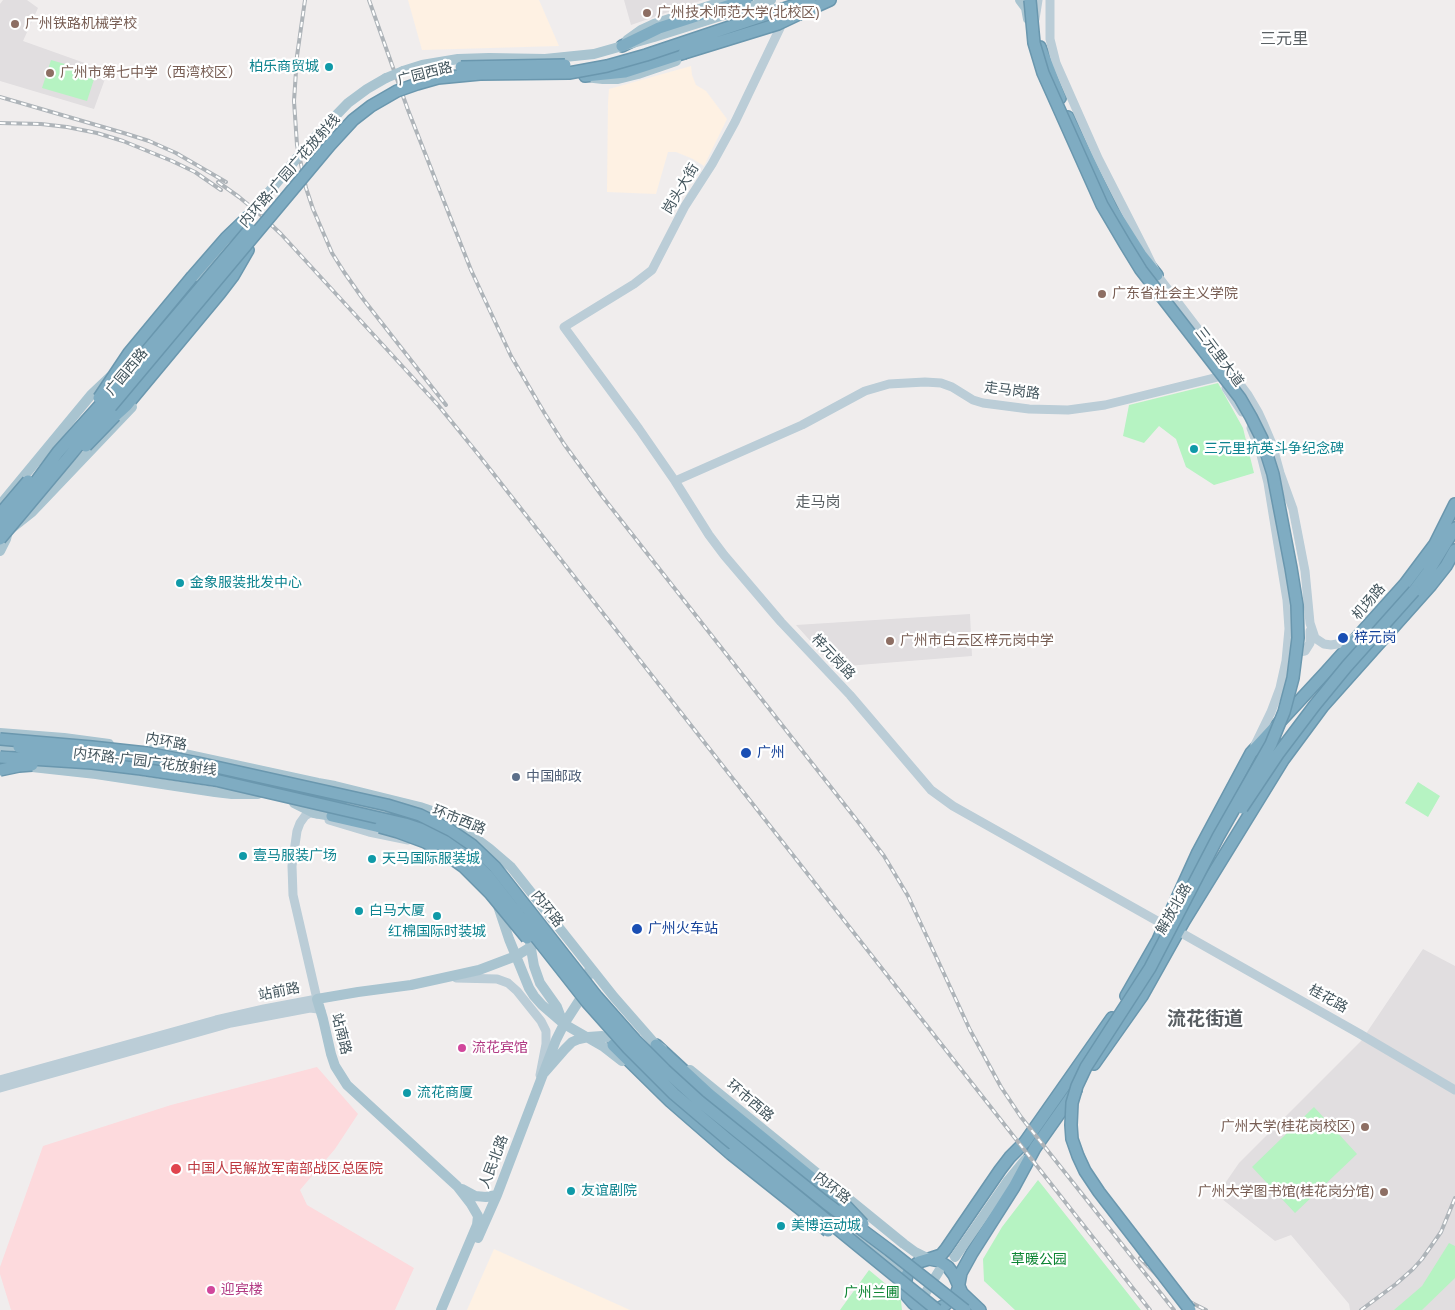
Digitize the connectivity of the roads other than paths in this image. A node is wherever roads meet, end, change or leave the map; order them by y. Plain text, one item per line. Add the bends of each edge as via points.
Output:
1 (727, 0) edge
2 (746, 0) edge
3 (771, 0) edge
4 (787, 0) edge
5 (810, 0) edge
6 (823, 0) edge
7 (830, 0) edge
8 (835, 0) edge
9 (1020, 0) edge
10 (1030, 0) edge
11 (1038, 0) edge
12 (1050, 0) edge
13 (738, 28) junction
14 (780, 28) junction
15 (768, 32) junction
16 (1032, 43) junction
17 (622, 46) junction
18 (462, 59) junction
19 (585, 76) junction
20 (463, 79) junction
21 (248, 217) junction
22 (248, 250) junction
23 (1156, 275) junction
24 (564, 327) joint
25 (1218, 377) junction
26 (116, 406) junction
27 (80, 427) junction
28 (106, 434) junction
29 (58, 452) junction
30 (1280, 473) junction
31 (675, 481) junction
32 (32, 501) junction
33 (1455, 504) edge
34 (3, 508) edge
35 (1455, 528) edge
36 (3, 532) edge
37 (1455, 550) edge
38 (0, 551) edge
39 (1300, 592) dead end
40 (1310, 623) junction
41 (1363, 632) junction
42 (1288, 637) junction
43 (1326, 672) junction
44 (1340, 686) junction
45 (0, 734) edge
46 (64, 738) junction
47 (0, 739) edge
48 (0, 745) edge
49 (62, 750) junction
50 (1251, 753) junction
51 (0, 755) edge
52 (48, 756) junction
53 (0, 765) edge
54 (1280, 765) junction
55 (47, 768) junction
56 (0, 770) edge
57 (115, 771) junction
58 (258, 789) junction
59 (290, 800) junction
60 (342, 802) junction
61 (1240, 806) dead end
62 (314, 812) junction
63 (332, 816) joint
64 (455, 829) junction
65 (446, 847) junction
66 (456, 854) junction
67 (500, 878) junction
68 (528, 887) junction
69 (510, 890) junction
70 (1189, 891) junction
71 (538, 900) junction
72 (522, 912) junction
73 (1184, 921) junction
74 (1158, 922) dead end
75 (557, 925) junction
76 (1185, 935) dead end
77 (530, 947) junction
78 (516, 956) junction
79 (590, 967) junction
80 (447, 978) junction
81 (614, 997) junction
82 (317, 999) junction
83 (587, 1002) junction
84 (321, 1011) junction
85 (564, 1024) junction
86 (588, 1037) junction
87 (613, 1045) junction
88 (656, 1045) junction
89 (642, 1054) junction
90 (544, 1073) junction
91 (0, 1080) edge
92 (0, 1088) edge
93 (537, 1090) junction
94 (1455, 1090) edge
95 (1030, 1145) junction
96 (457, 1186) junction
97 (497, 1195) junction
98 (807, 1201) junction
99 (821, 1208) junction
100 (850, 1214) junction
101 (828, 1219) junction
102 (875, 1220) junction
103 (843, 1224) junction
104 (836, 1232) junction
105 (892, 1234) junction
106 (891, 1253) junction
107 (953, 1255) tunnel mouth
108 (929, 1259) junction
109 (890, 1272) junction
110 (941, 1272) tunnel mouth
111 (906, 1275) junction
112 (958, 1287) junction
113 (906, 1293) junction
114 (933, 1307) edge
115 (441, 1310) edge
116 (448, 1310) edge
117 (906, 1310) edge
118 (956, 1310) edge
119 (966, 1310) edge
120 (980, 1310) edge
121 (1190, 1310) edge

1 - 17 main road via 646,27
2 - 17 highway via 659,28
3 - 17 main road, 广园西路
4 - 27 highway, 内环路-广园广花放射线, bridge via 606,59 566,65 452,68 416,76 380,91 350,112 332,132
5 - 32 highway, 内环路-广园广花放射线, bridge via 607,66 569,73 447,77 390,94 353,120 330,144
6 - 13 main road, 广园西路
7 - 19 highway, bridge via 778,24 625,72
8 - 14 main road
9 - 16 main road via 1026,8
10 - 23 highway, bridge via 1048,68 1069,118 1112,210
10 - 70 highway, bridge via 1034,42 1043,73 1102,205 1141,270 1240,398 1256,427 1273,474 1291,568 1298,638 1287,702 1271,744
11 - 16 street, 三元里大道
12 - 23 street, 三元里大道 via 1050,39 1056,64
13 - 15 main road
13 - 19 main road, 广园西路
14 - 15 main road
14 - 24 street, 岗头大街 via 735,122 685,206 652,270
15 - 19 main road via 627,77 610,80
16 - 25 street, 三元里大道 via 1052,102 1116,238 1144,282
17 - 18 main road, 广园西路 via 568,57
18 - 20 main road via 457,70
18 - 21 main road, 广园西路, bridge via 403,71 367,89 348,103
19 - 20 main road, 广园西路
20 - 22 main road, 广园西路, bridge via 412,89 376,107 325,158
21 - 27 highway, bridge via 226,238 129,353
21 - 34 main road, 广园西路 via 135,359
22 - 26 main road, 广园西路
22 - 28 main road via 220,302
22 - 32 highway, bridge via 233,276 126,406
23 - 30 street, 三元里大道 via 1253,403 1270,438
24 - 31 street, 梓元岗路
25 - 31 street, 走马岗路 via 1105,405 1068,410 983,403 941,383 889,384 865,391 802,425
25 - 42 street, 三元里大道 via 1248,422 1264,465 1286,594
26 - 28 main road
26 - 36 main road, 广园西路
27 - 29 highway, 内环路-广园广花放射线, bridge
28 - 36 main road via 32,512
29 - 34 highway, bridge
29 - 36 highway, 内环路-广园广花放射线, bridge
30 - 39 street
30 - 40 street, 三元里大道 via 1300,547
31 - 74 street, 梓元岗路 via 735,568 931,790 953,806
32 - 36 highway, 内环路-广园广花放射线, bridge
33 - 41 highway, 机场路 via 1425,559
35 - 70 highway, bridge via 1414,591 1346,666 1302,721
36 - 38 main road via 6,539
37 - 44 highway via 1431,585
40 - 41 street, 三元里大道 via 1315,638 1331,645 1348,641
40 - 42 street via 1310,643 1305,651 1292,649
41 - 43 highway, 机场路
42 - 50 street, 三元里大道 via 1280,688
43 - 44 highway via 1327,683
43 - 50 highway, 机场路
44 - 54 highway, 解放北路
45 - 46 main road
46 - 49 main road
46 - 64 main road via 174,752 335,786 447,816
47 - 99 highway, 内环路, bridge via 92,747 198,763 386,805 420,815 444,827 472,845 495,867 597,996 664,1070
48 - 49 main road, 环市西路
48 - 58 highway, bridge via 152,764
49 - 60 main road, 环市西路 via 175,764
50 - 54 highway via 1272,754
50 - 95 highway, 解放北路 via 1130,990
51 - 52 main road, 环市西路
51 - 59 highway, 内环路, bridge via 215,780
52 - 55 main road
52 - 57 main road, 环市西路 via 82,760
53 - 55 main road
54 - 73 highway, 解放北路
55 - 57 main road
56 - 59 highway, 内环路-广园广花放射线, bridge via 25,765 87,769 158,777
57 - 58 main road, 环市西路
58 - 59 main road, 环市西路
58 - 60 highway
59 - 62 main road
59 - 65 main road, 环市西路 via 401,828
59 - 83 highway, 内环路, bridge via 406,824 453,846 496,885
60 - 64 main road, 环市西路
61 - 73 street via 1196,886
62 - 63 main road
62 - 66 street via 330,821
62 - 82 street, 站南路 via 305,816 298,827 292,875 293,896
63 - 83 highway, bridge via 425,842 464,867
64 - 65 main road
64 - 67 main road
64 - 68 main road, 环市西路 via 478,840 504,860
65 - 66 main road, 环市西路
66 - 78 main road, 环市西路 via 484,879 494,894
67 - 68 main road
67 - 69 main road
68 - 71 main road, 环市西路
69 - 71 main road
69 - 72 main road
70 - 121 highway, bridge via 1150,968 1077,1086 1071,1124 1075,1148 1089,1178
71 - 72 main road
71 - 75 main road, 环市西路
72 - 77 main road
73 - 95 highway, 解放北路 via 1134,1008
75 - 77 main road, 站前路
75 - 79 main road, 环市西路
76 - 94 street, 桂花路
77 - 78 main road, 站前路
77 - 85 main road via 540,983 557,1007
78 - 80 main road, 站前路
78 - 85 main road, 环市西路 via 534,996
79 - 81 main road, 环市西路
79 - 85 main road, 人民北路 via 584,993
80 - 82 main road, 站前路
80 - 93 street via 491,978 508,983 541,1021 546,1036
81 - 88 main road, 环市西路
81 - 89 main road via 604,998 605,1012
82 - 84 main road, 站南路
82 - 91 street, 站前路 via 216,1020
83 - 109 highway, 内环路, bridge via 691,1109
84 - 92 street, 站前路 via 310,1008 230,1023
84 - 96 main road, 站南路 via 330,1054 347,1086
85 - 86 main road, 环市西路
85 - 90 main road, 人民北路
86 - 87 main road
86 - 89 main road, 环市西路 via 614,1039
86 - 90 main road via 572,1042
86 - 98 main road via 617,1056 704,1138 765,1187 774,1193
87 - 89 main road
87 - 98 main road via 714,1134
87 - 109 highway, bridge via 726,1150 814,1220
88 - 100 main road via 668,1064 702,1095
88 - 102 main road, 环市西路
88 - 106 highway, bridge via 709,1094 844,1205
89 - 98 main road, 环市西路
90 - 93 main road, 人民北路
93 - 97 main road, 人民北路
95 - 107 main road, 解放北路
95 - 108 highway, 解放北路 via 1010,1157 942,1255
95 - 112 highway, 解放北路 via 1014,1187 964,1267
96 - 97 main road via 475,1196
96 - 115 main road, 站南路 via 478,1216 477,1225
97 - 116 main road, 人民北路
98 - 99 main road, 环市西路
99 - 101 main road, 环市西路
99 - 106 highway, 内环路, bridge
99 - 118 highway, bridge
100 - 102 main road
100 - 106 main road
101 - 103 main road, 环市西路
101 - 104 main road
102 - 105 main road, 环市西路
103 - 104 main road
103 - 106 main road, 环市西路
104 - 113 main road
105 - 106 main road via 900,1247
105 - 108 main road, 环市西路
106 - 108 main road
106 - 111 main road, 环市西路
106 - 119 highway, 内环路, bridge
108 - 111 highway via 916,1264
108 - 112 highway via 948,1267
109 - 114 highway, 内环路, bridge
110 - 114 main road
111 - 113 highway
112 - 114 highway via 948,1303
112 - 120 highway
113 - 114 highway via 915,1305
113 - 117 highway

